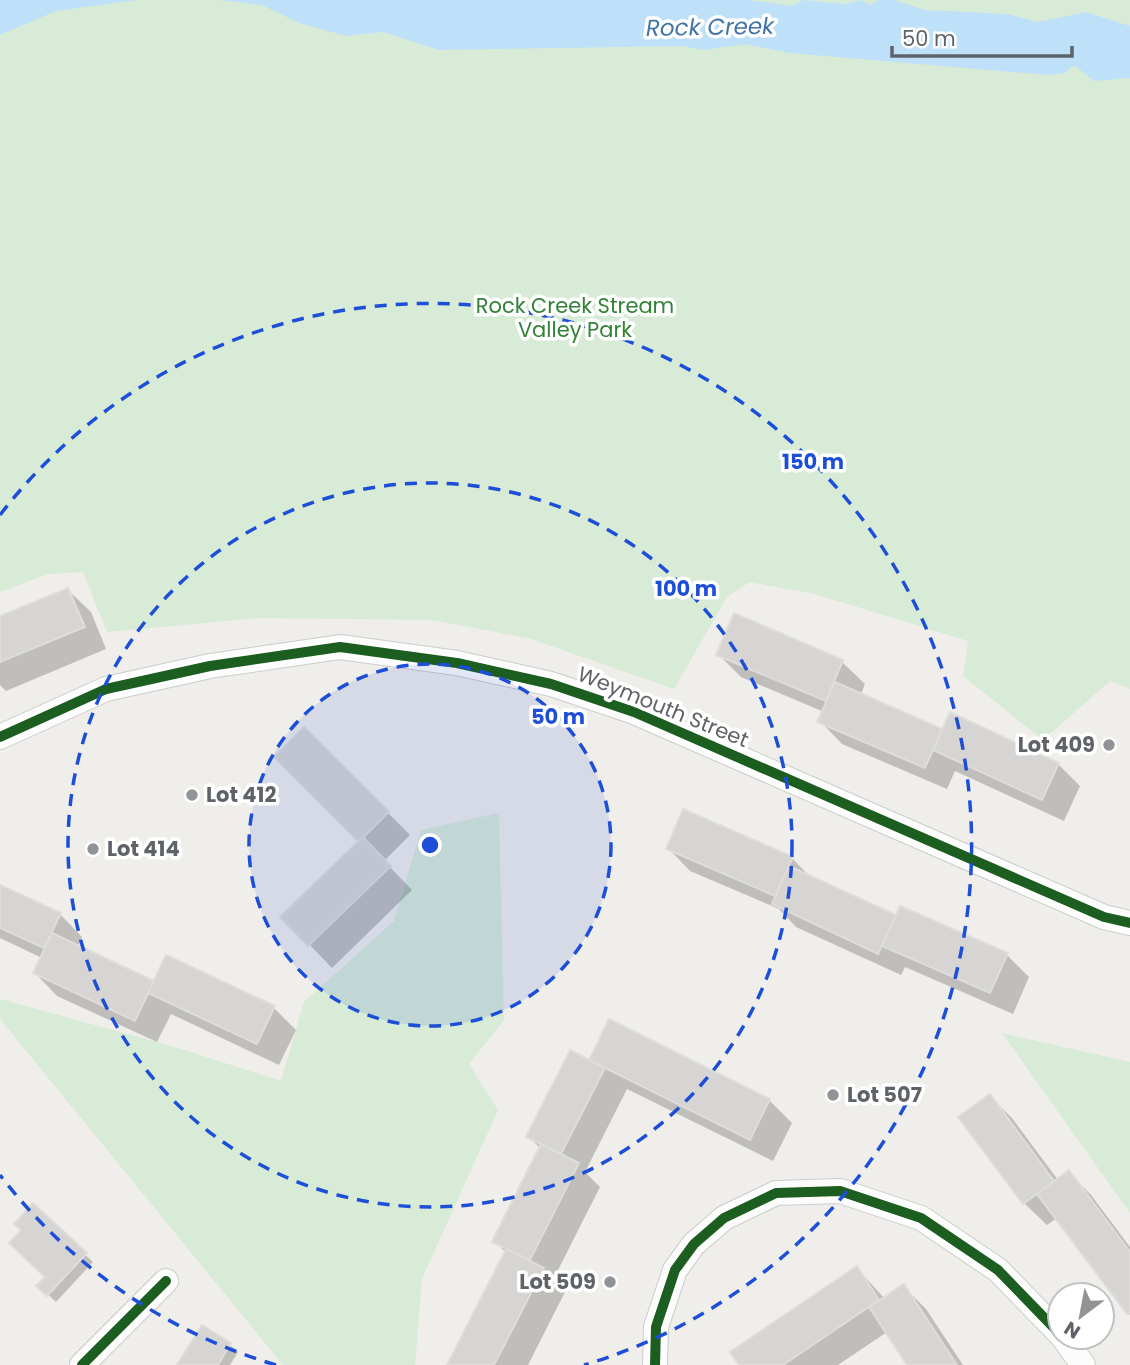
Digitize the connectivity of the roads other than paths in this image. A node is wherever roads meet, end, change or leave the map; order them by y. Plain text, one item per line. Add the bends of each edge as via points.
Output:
1 (0, 737) edge
2 (1130, 923) edge
3 (166, 1281) dead end
4 (1046, 1320) edge
5 (1072, 1351) edge
6 (82, 1365) edge
7 (655, 1365) edge
8 (1083, 1365) edge

1 - 2 street, Weymouth Street via 106,688 210,666 340,647 457,663 551,684 634,712 1104,917
3 - 6 street
4 - 7 street via 998,1270 921,1218 840,1191 776,1193 724,1218 694,1244 675,1270 656,1327
5 - 8 street

